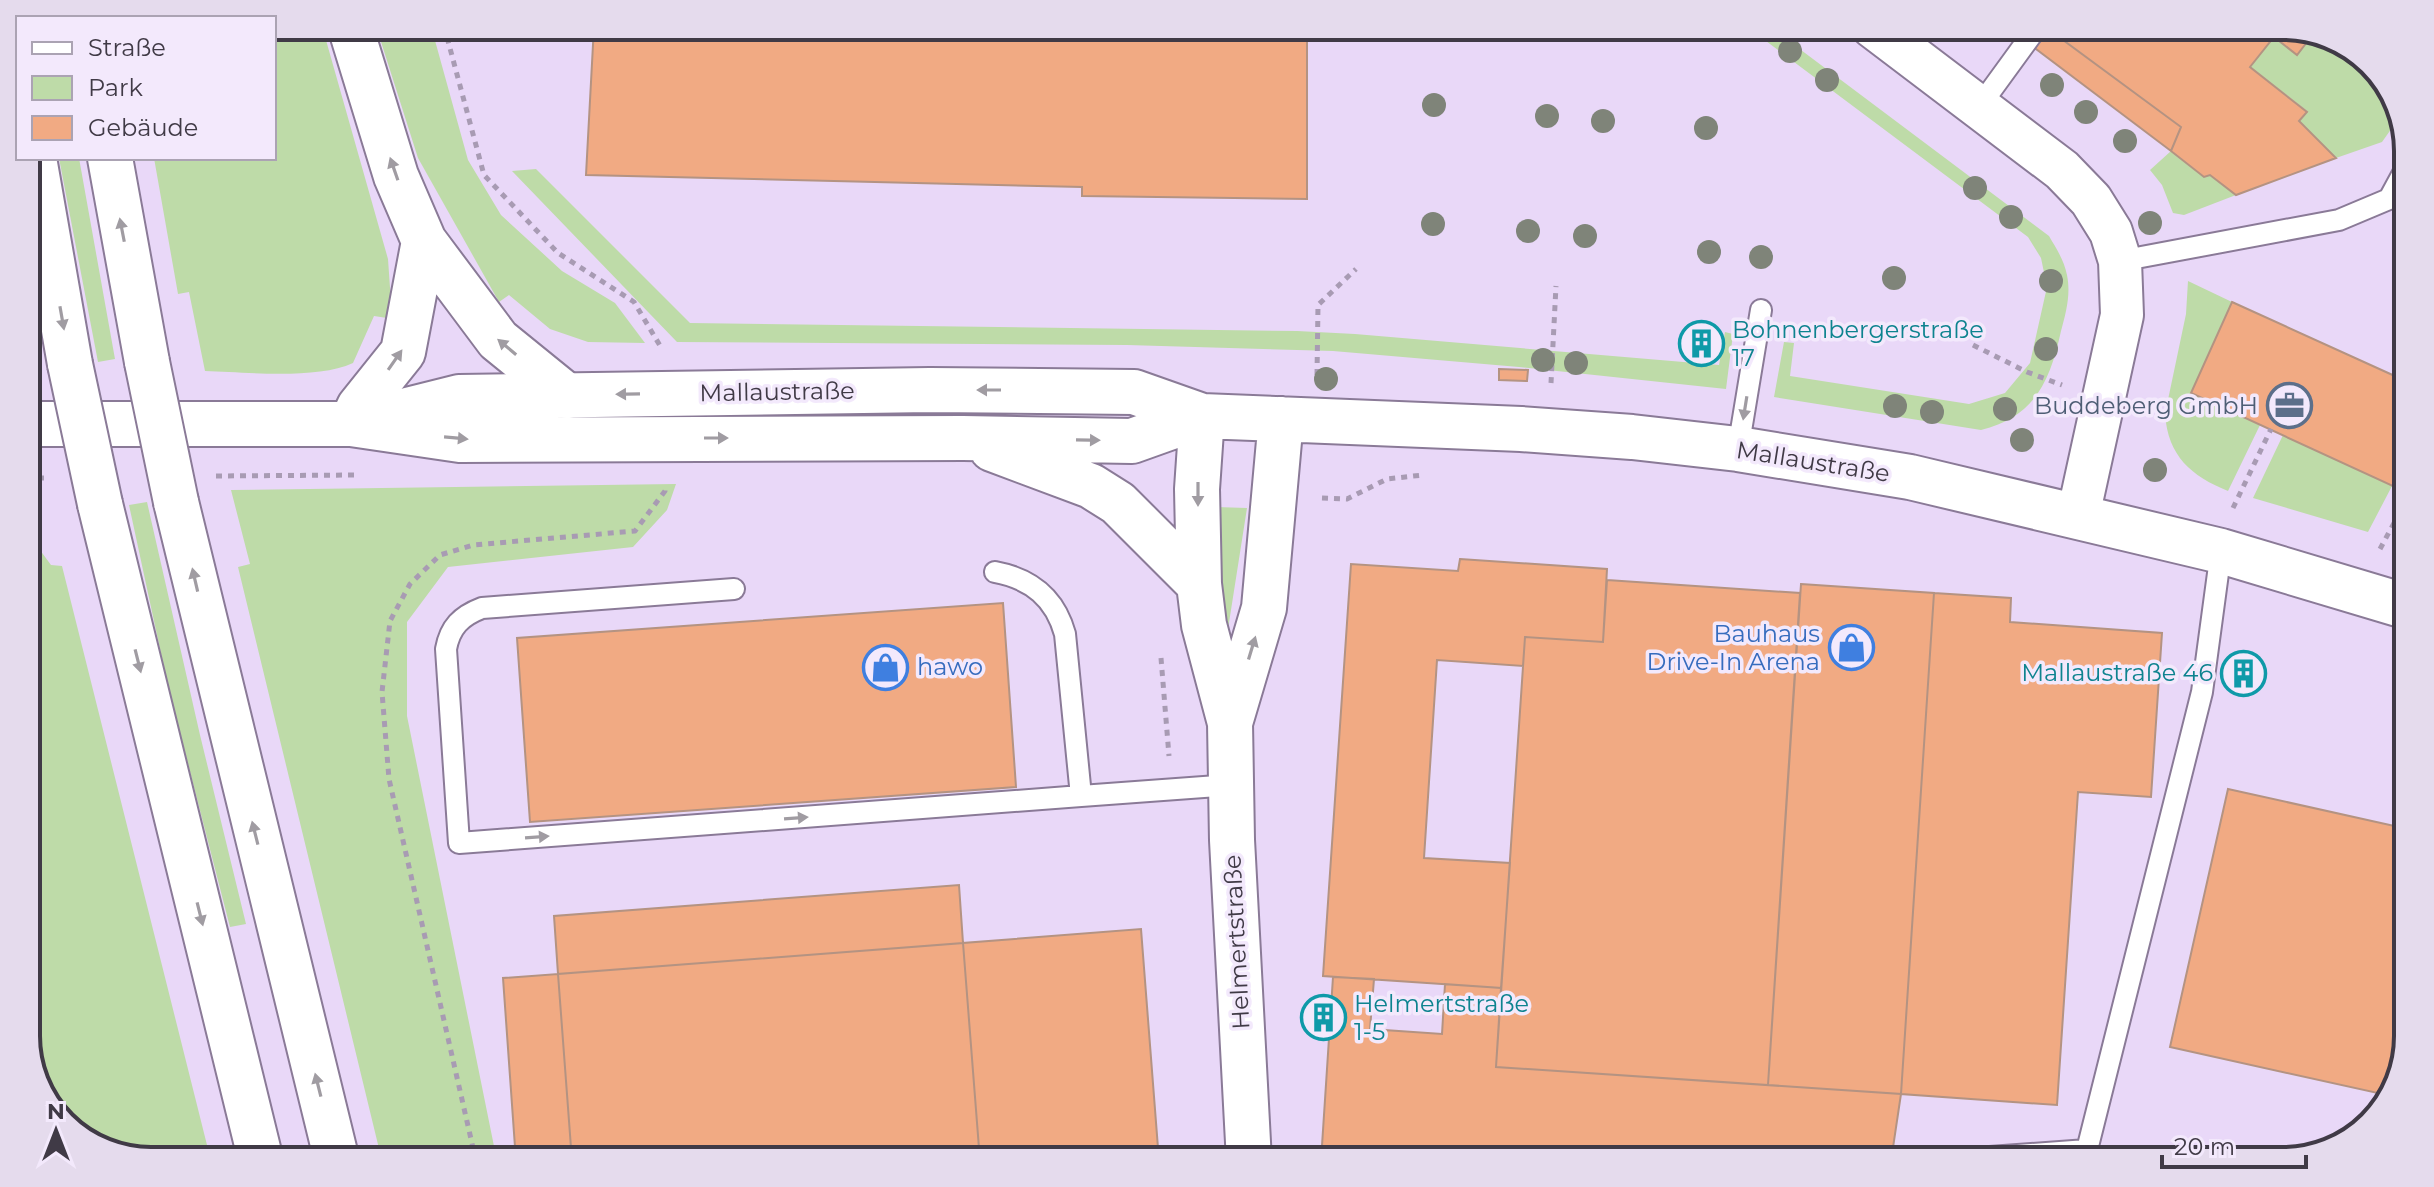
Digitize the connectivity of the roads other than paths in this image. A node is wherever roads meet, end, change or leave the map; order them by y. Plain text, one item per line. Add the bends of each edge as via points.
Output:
1 (354, 40) edge
2 (1894, 40) edge
3 (2028, 40) edge
4 (1979, 107) junction
5 (110, 160) edge
6 (2394, 190) edge
7 (40, 192) edge
8 (424, 241) junction
9 (2120, 261) junction
10 (1761, 310) dead end
11 (567, 396) junction
12 (1202, 416) junction
13 (1298, 420) junction
14 (40, 424) edge
15 (351, 424) junction
16 (963, 438) junction
17 (1738, 449) junction
18 (2078, 516) junction
19 (2221, 551) junction
20 (995, 572) dead end
21 (1199, 584) junction
22 (734, 589) dead end
23 (2394, 603) edge
24 (1230, 723) junction
25 (1231, 785) junction
26 (1081, 796) junction
27 (258, 1147) edge
28 (334, 1147) edge
29 (1248, 1147) edge
30 (2088, 1147) edge

8 -> 1 main road via 396,176
2 - 4 street
3 - 4 lane
4 - 9 street via 2078,184 2105,221
28 -> 5 main road, bridge via 189,489 147,362
6 - 9 lane via 2389,199 2339,220
7 -> 27 main road, bridge via 100,504
11 -> 8 main road via 498,340
15 -> 8 main road via 403,352
9 - 18 street via 2122,315
10 -> 17 lane
12 -> 11 main road, Mallaustraße via 1134,392
11 - 15 main road, Mallaustraße via 459,397
12 - 13 main road, Mallaustraße
16 -> 12 main road, Mallaustraße via 1132,441
12 -> 21 main road, Helmertstraße
13 - 17 main road, Mallaustraße via 1537,430
24 -> 13 main road, Helmertstraße via 1264,608
14 - 15 main road, Mallaustraße
15 -> 16 main road, Mallaustraße via 460,440
16 - 21 main road via 1091,486 1118,503
17 - 18 main road, Mallaustraße via 1910,477
18 - 19 main road, Mallaustraße
19 - 23 main road, Mallaustraße
19 - 30 lane via 2202,692
20 - 26 lane via 1040,591 1061,617
21 - 24 main road, Helmertstraße via 1204,625
22 -> 26 lane via 482,608 457,623 446,649 459,843
24 - 25 main road, Helmertstraße
25 - 26 lane
25 - 29 main road, Helmertstraße

